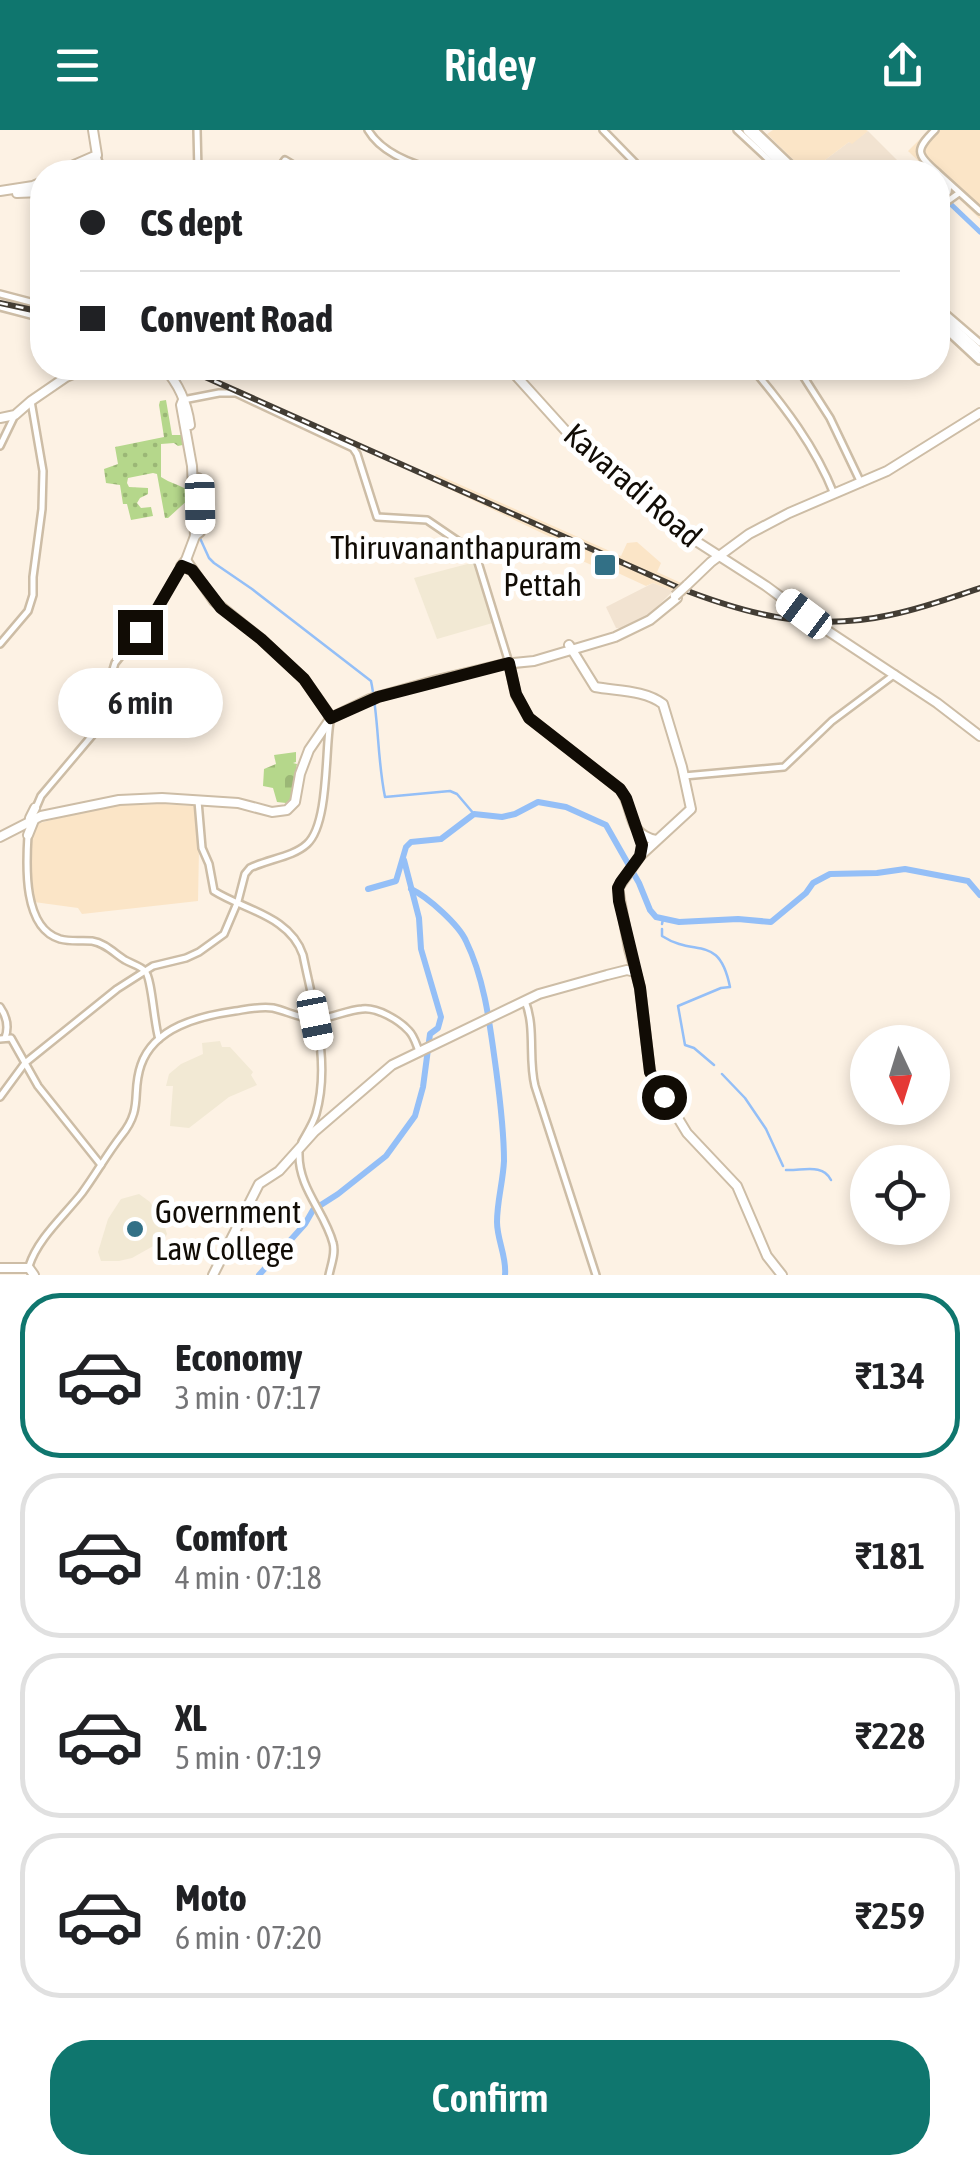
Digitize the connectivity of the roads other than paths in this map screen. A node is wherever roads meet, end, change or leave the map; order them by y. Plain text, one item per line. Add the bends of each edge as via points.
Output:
1 (93, 130) edge
2 (196, 130) edge
3 (368, 130) edge
4 (603, 130) edge
5 (746, 130) edge
6 (935, 130) edge
7 (97, 155) junction
8 (86, 160) edge
9 (98, 160) edge
10 (197, 160) edge
11 (405, 160) edge
12 (632, 160) edge
13 (777, 160) edge
14 (782, 160) edge
15 (924, 160) edge
16 (950, 184) edge
17 (30, 187) edge
18 (30, 192) edge
19 (959, 192) junction
20 (0, 193) edge
21 (950, 199) edge
22 (980, 212) edge
23 (0, 294) edge
24 (30, 302) edge
25 (0, 307) edge
26 (30, 315) edge
27 (950, 326) edge
28 (980, 354) edge
29 (62, 380) edge
30 (175, 380) edge
31 (520, 380) edge
32 (763, 380) edge
33 (806, 380) edge
34 (187, 399) junction
35 (31, 401) junction
36 (15, 415) junction
37 (980, 415) edge
38 (0, 418) edge
39 (0, 446) edge
40 (862, 483) junction
41 (835, 495) junction
42 (722, 558) junction
43 (184, 563) junction
44 (688, 586) junction
45 (0, 644) edge
46 (570, 647) junction
47 (509, 661) junction
48 (890, 671) junction
49 (372, 698) junction
50 (328, 714) junction
51 (329, 736) junction
52 (980, 736) edge
53 (314, 740) junction
54 (684, 776) junction
55 (198, 799) junction
56 (36, 814) junction
57 (14, 830) edge
58 (640, 835) junction
59 (656, 840) junction
60 (639, 858) junction
61 (238, 902) junction
62 (144, 970) junction
63 (630, 971) junction
64 (524, 1001) junction
65 (0, 1007) edge
66 (315, 1020) junction
67 (6, 1037) edge
68 (159, 1039) junction
69 (421, 1050) junction
70 (25, 1063) junction
71 (0, 1097) edge
72 (300, 1148) junction
73 (101, 1165) junction
74 (0, 1268) edge
75 (32, 1271) edge
76 (213, 1275) edge
77 (329, 1275) edge
78 (596, 1275) edge
79 (782, 1275) edge

1 - 7 main road
2 - 10 street
3 - 11 street
4 - 12 street
5 - 13 highway
5 - 14 street
6 - 15 street via 920,147
7 - 8 main road
7 - 9 street
16 - 19 street
17 - 20 main road
18 - 20 main road
19 - 21 street
19 - 22 street
23 - 24 street
25 - 26 street
27 - 28 highway
29 - 35 main road
30 - 34 main road
31 - 42 main road, Kavaradi Road via 574,440
32 - 41 street via 798,426
33 - 40 street
34 - 43 main road via 182,405 198,534
34 - 47 street via 236,393 353,448 377,517 427,520 475,555
35 - 36 main road
35 - 45 street via 43,472 34,586 28,611
36 - 38 main road
36 - 39 street
37 - 40 main road
37 - 41 main road via 894,471
40 - 41 main road
41 - 42 main road via 749,534
42 - 44 main road
42 - 44 main road
42 - 48 main road, Kavaradi Road, bridge
43 - 50 main road via 214,601 304,679
43 - 56 street via 115,663 106,719 40,796
44 - 46 main road, bridge via 627,632
46 - 47 main road via 535,661
46 - 54 main road via 595,686 661,701
47 - 49 main road
47 - 58 main road via 529,718 620,789
48 - 52 main road, Kavaradi Road
48 - 54 street via 784,767
49 - 50 main road
49 - 50 main road
50 - 51 street
50 - 53 main road
50 - 55 main road via 306,749 289,805
51 - 53 main road
51 - 61 street via 311,839 250,868
53 - 55 main road via 296,802 287,810
54 - 59 main road via 691,809
55 - 56 main road via 112,797
55 - 61 street via 214,891
56 - 57 main road
56 - 57 main road
57 - 62 street via 41,925 56,938 99,942
58 - 59 main road
58 - 60 main road
59 - 60 main road
60 - 63 main road via 618,894
61 - 62 street via 224,934 210,946
61 - 66 street via 276,920 298,944
62 - 68 street
62 - 70 street
63 - 64 main road
63 - 79 main road via 640,988 650,1072 688,1133 737,1186
64 - 69 main road
64 - 78 street via 535,1086
65 - 67 street
66 - 68 street via 257,1008 196,1019
66 - 69 street via 366,1008 407,1028
66 - 72 street via 322,1054 319,1100
67 - 70 street
68 - 73 street via 141,1063 134,1117
69 - 72 main road via 392,1065
70 - 71 street
70 - 73 street
72 - 76 main road via 259,1184
72 - 77 street via 308,1192 334,1244
73 - 75 street via 32,1258
74 - 75 main road

